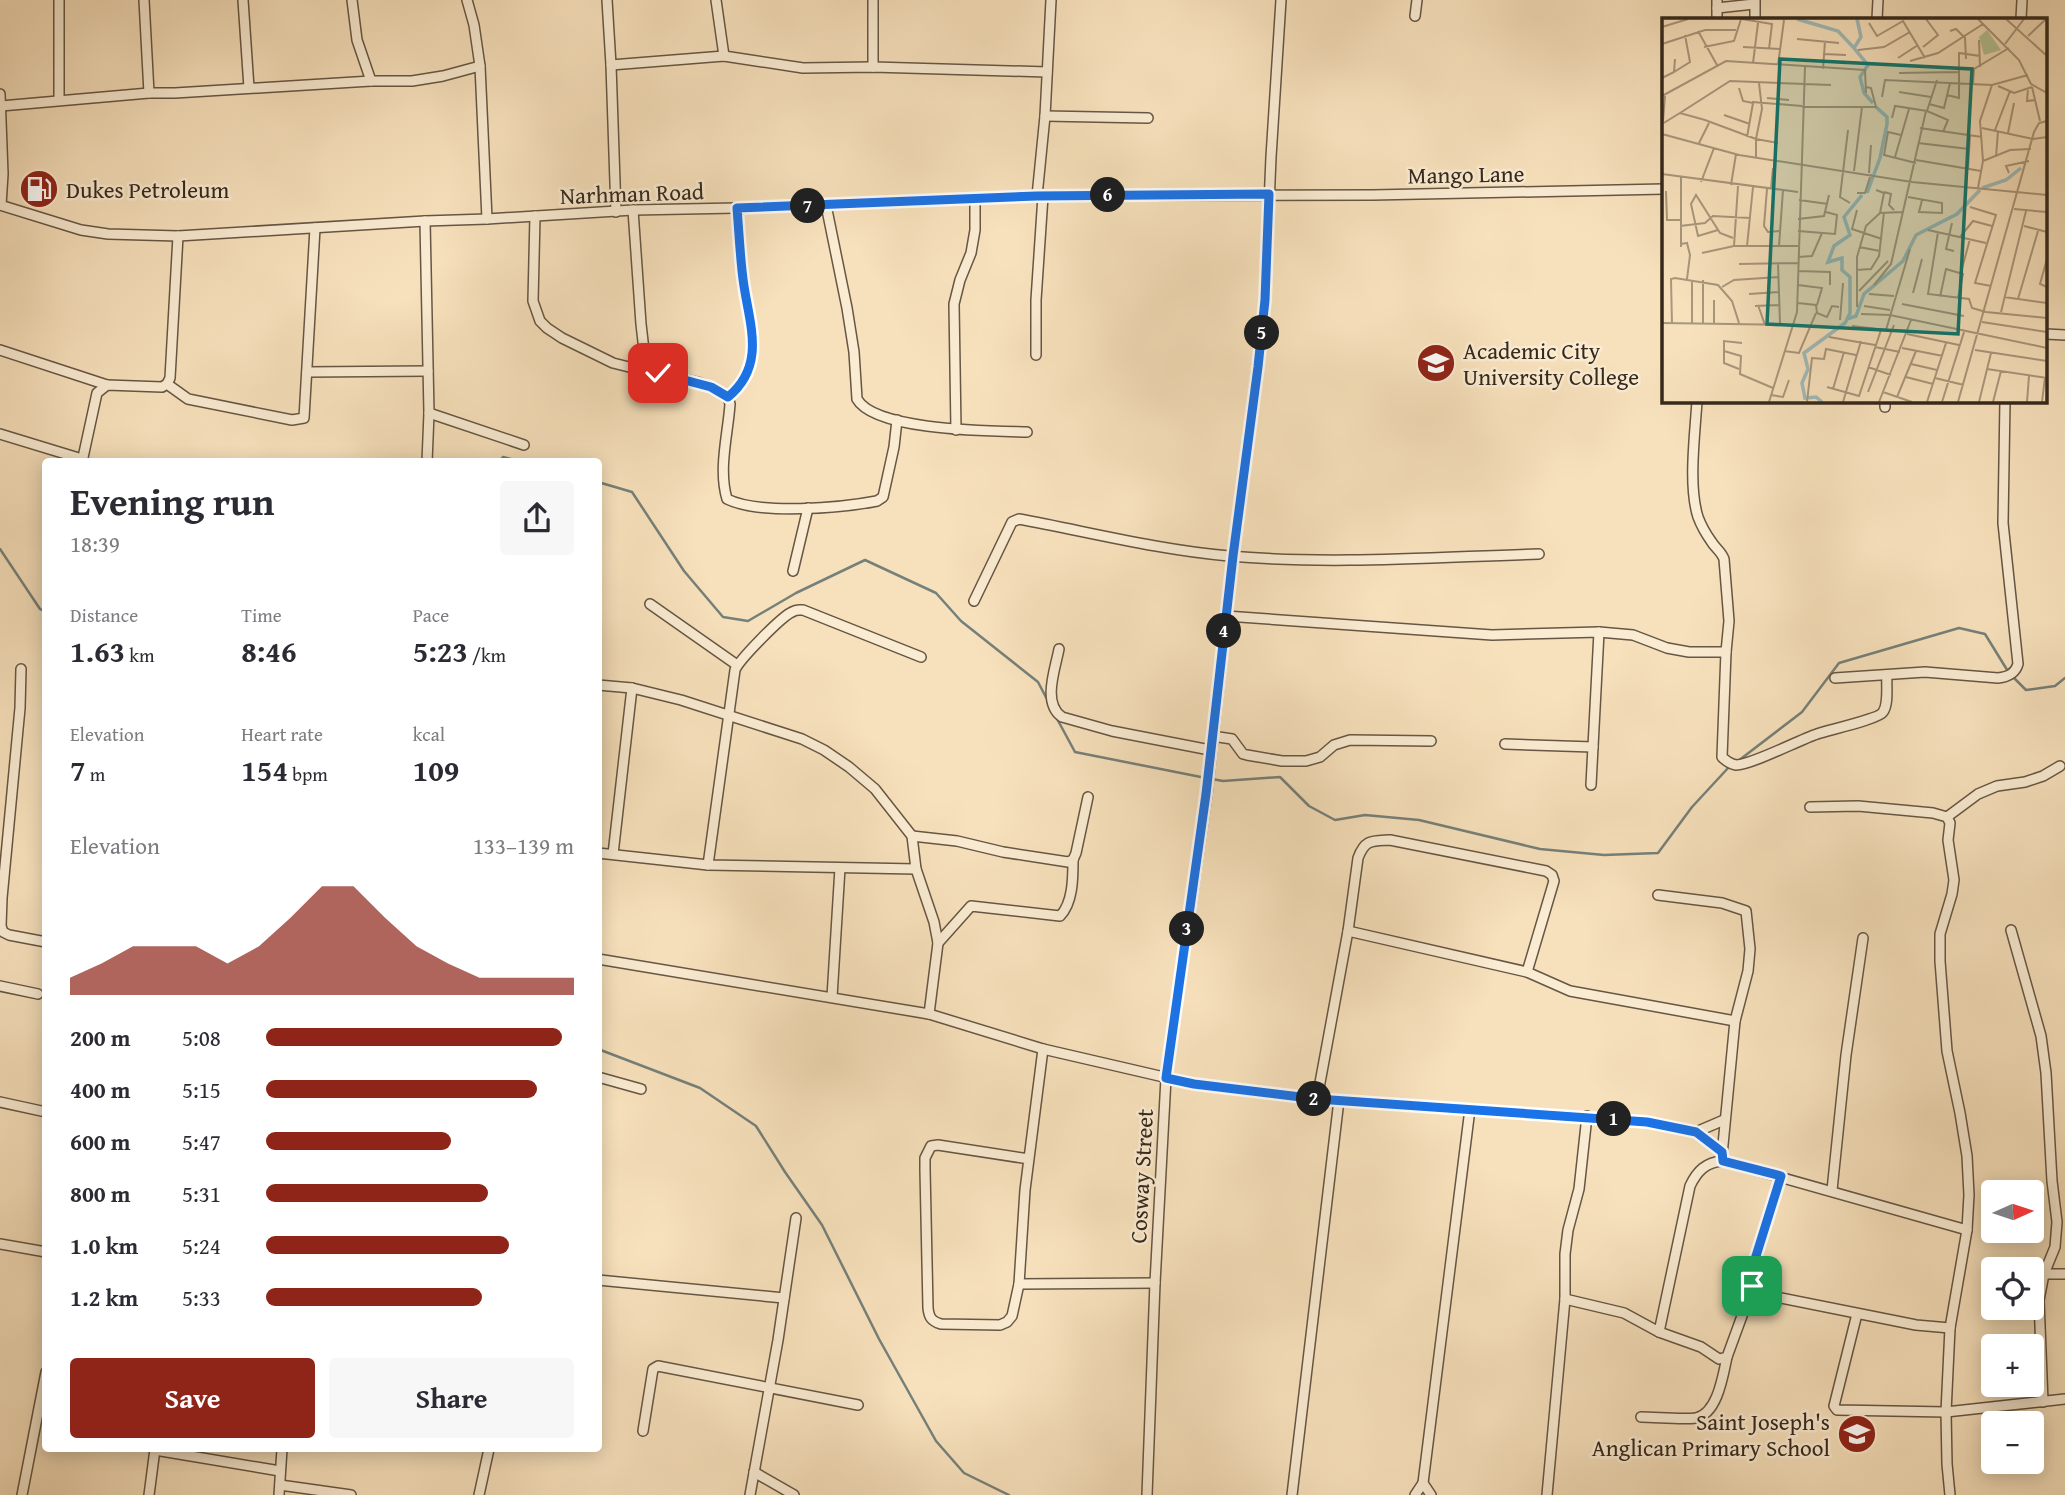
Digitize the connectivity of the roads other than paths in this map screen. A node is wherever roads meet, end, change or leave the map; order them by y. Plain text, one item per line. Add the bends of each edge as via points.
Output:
1 (59, 0) edge
2 (144, 0) edge
3 (243, 0) edge
4 (352, 0) edge
5 (467, 0) edge
6 (607, 0) edge
7 (716, 0) edge
8 (873, 0) edge
9 (1051, 0) edge
10 (1281, 0) edge
11 (1417, 0) edge
12 (1878, 0) edge
13 (2022, 0) edge
14 (1754, 2) edge
15 (1717, 4) edge
16 (1415, 16) dead end
17 (1877, 18) edge
18 (2021, 18) edge
19 (724, 56) junction
20 (611, 65) junction
21 (480, 66) junction
22 (873, 67) junction
23 (1047, 72) junction
24 (371, 82) junction
25 (249, 88) junction
26 (149, 93) junction
27 (0, 94) edge
28 (59, 100) junction
29 (1, 106) edge
30 (1045, 116) junction
31 (1147, 118) dead end
32 (1662, 189) edge
33 (1269, 194) junction
34 (1040, 196) junction
35 (975, 198) junction
36 (1, 205) edge
37 (826, 205) junction
38 (737, 208) junction
39 (634, 211) junction
40 (616, 212) junction
41 (535, 216) junction
42 (487, 219) junction
43 (425, 220) junction
44 (315, 228) junction
45 (178, 236) junction
46 (0, 349) edge
47 (1036, 355) dead end
48 (650, 368) junction
49 (428, 371) junction
50 (307, 372) junction
51 (167, 384) junction
52 (107, 385) junction
53 (728, 397) junction
54 (1697, 402) edge
55 (2005, 402) edge
56 (429, 413) junction
57 (897, 420) junction
58 (956, 429) junction
59 (1027, 432) dead end
60 (0, 434) edge
61 (524, 445) dead end
62 (73, 458) edge
63 (83, 458) edge
64 (427, 458) edge
65 (808, 508) junction
66 (1539, 554) dead end
67 (1233, 556) junction
68 (793, 571) dead end
69 (974, 601) dead end
70 (650, 604) dead end
71 (1226, 616) junction
72 (1599, 632) junction
73 (1059, 649) dead end
74 (1726, 652) junction
75 (921, 657) dead end
76 (737, 664) junction
77 (21, 669) dead end
78 (1887, 675) junction
79 (1835, 678) dead end
80 (602, 685) edge
81 (632, 688) junction
82 (729, 714) junction
83 (1212, 736) junction
84 (1432, 741) dead end
85 (1505, 744) dead end
86 (1593, 747) junction
87 (1210, 752) junction
88 (2060, 766) dead end
89 (1591, 785) dead end
90 (1088, 797) dead end
91 (1810, 807) dead end
92 (1947, 817) junction
93 (912, 836) junction
94 (602, 853) edge
95 (613, 854) junction
96 (1073, 860) junction
97 (708, 865) junction
98 (840, 868) junction
99 (916, 869) junction
100 (1658, 895) dead end
101 (1, 897) edge
102 (2011, 930) dead end
103 (1348, 931) junction
104 (1863, 938) dead end
105 (42, 941) edge
106 (938, 943) junction
107 (602, 960) edge
108 (1527, 972) junction
109 (0, 986) edge
110 (38, 994) dead end
111 (832, 997) junction
112 (929, 1014) junction
113 (1735, 1021) junction
114 (1043, 1049) junction
115 (602, 1078) edge
116 (1166, 1078) junction
117 (640, 1089) dead end
118 (1317, 1099) junction
119 (1339, 1100) junction
120 (0, 1102) edge
121 (1470, 1109) junction
122 (42, 1111) edge
123 (1587, 1116) junction
124 (1724, 1121) junction
125 (1696, 1132) junction
126 (1722, 1156) junction
127 (1029, 1158) junction
128 (1781, 1176) junction
129 (1832, 1191) junction
130 (796, 1218) dead end
131 (1967, 1230) junction
132 (0, 1244) edge
133 (42, 1251) edge
134 (2044, 1272) edge
135 (2044, 1274) edge
136 (2065, 1274) edge
137 (602, 1280) edge
138 (1155, 1283) junction
139 (1019, 1284) junction
140 (1756, 1293) junction
141 (784, 1298) junction
142 (1566, 1299) junction
143 (1857, 1314) junction
144 (2040, 1320) edge
145 (1950, 1328) junction
146 (1659, 1332) junction
147 (1727, 1357) junction
148 (768, 1386) junction
149 (42, 1393) edge
150 (2065, 1399) edge
151 (2043, 1402) junction
152 (858, 1405) dead end
153 (1946, 1412) junction
154 (1641, 1417) dead end
155 (643, 1431) dead end
156 (155, 1452) edge
157 (172, 1452) edge
158 (282, 1452) edge
159 (488, 1452) edge
160 (280, 1471) junction
161 (754, 1472) junction
162 (1423, 1483) junction
163 (280, 1485) junction
164 (22, 1495) edge
165 (149, 1495) edge
166 (279, 1495) edge
167 (351, 1495) edge
168 (480, 1495) edge
169 (750, 1495) edge
170 (794, 1495) edge
171 (1147, 1495) edge
172 (1292, 1495) edge
173 (1415, 1495) edge
174 (1431, 1495) edge
175 (1547, 1495) edge
176 (1950, 1495) edge

1 - 28 street
2 - 26 street
3 - 25 street
4 - 24 street via 357,40
5 - 21 street
6 - 20 street
7 - 19 street
8 - 22 street
9 - 23 street
10 - 33 street, Cosway Street
11 - 16 street
12 - 17 street
13 - 18 street
14 - 15 street
19 - 20 street
19 - 22 street via 803,68
20 - 40 street
21 - 24 street via 412,81
21 - 42 street
22 - 23 street
23 - 30 street
24 - 25 street
25 - 26 street
26 - 28 street
27 - 29 street
28 - 29 street
29 - 36 street
30 - 31 street
30 - 34 street
32 - 33 street, Mango Lane
33 - 34 street, Narhman Road
33 - 67 street, Cosway Street via 1265,300
34 - 35 street, Narhman Road
34 - 47 street
35 - 37 street, Narhman Road
35 - 58 street via 971,253 954,304
36 - 45 street, Narhman Road via 81,230
37 - 38 street, Narhman Road
37 - 57 street via 847,308 857,399 870,411
38 - 39 street, Narhman Road
38 - 53 street via 754,341 742,382
39 - 40 street, Narhman Road
39 - 48 street via 641,324
40 - 41 street, Narhman Road
41 - 42 street, Narhman Road
41 - 48 street via 533,301 540,321 562,338 614,363
42 - 43 street, Narhman Road
43 - 44 street, Narhman Road
43 - 49 street
44 - 45 street, Narhman Road
44 - 50 street
45 - 51 street
46 - 52 street
48 - 53 street
49 - 50 street
49 - 56 street
50 - 51 street via 304,418 292,420 188,399
51 - 52 street
52 - 63 street via 97,393
53 - 65 street via 727,499 766,508
54 - 74 street via 1693,488 1705,532 1724,559 1729,621
55 - 78 street via 2003,523 2017,670 1998,678 1925,672
56 - 61 street
56 - 64 street
57 - 58 street
57 - 65 street via 883,498
58 - 59 street
60 - 62 street
65 - 68 street
66 - 67 street via 1314,560
67 - 69 street via 1019,519 1012,522
67 - 71 street, Cosway Street
70 - 76 street
71 - 72 street via 1492,635
71 - 83 street, Cosway Street
72 - 74 street via 1633,635 1689,652
72 - 86 street
73 - 87 street via 1050,699 1062,718
74 - 78 street via 1722,757 1734,765 1827,730 1877,718 1885,706
75 - 76 street via 798,610 787,615
76 - 82 street
77 - 101 street
78 - 79 street
80 - 81 street
81 - 82 street
81 - 95 street
82 - 93 street via 824,750 873,787
82 - 97 street
83 - 84 street via 1232,739 1243,754 1282,761 1320,757 1334,745 1350,740
83 - 87 street, Cosway Street
85 - 86 street
86 - 89 street
87 - 116 street, Cosway Street
88 - 92 street via 2043,776 1978,794
90 - 96 street
91 - 92 street via 1857,806
92 - 131 street via 1954,880 1940,934 1940,961 1947,1051 1967,1156
93 - 96 street
93 - 99 street
94 - 95 street
95 - 97 street
96 - 106 street via 1068,902 1060,916 971,905
97 - 98 street
98 - 99 street
98 - 111 street
99 - 106 street
100 - 113 street via 1722,903 1746,911 1748,971
101 - 105 street via 3,932
102 - 134 street via 2041,1036 2046,1073 2057,1235
103 - 108 street
103 - 108 street via 1358,858 1362,847 1372,841 1390,840 1546,871 1554,881
103 - 118 street
104 - 129 street
106 - 112 street
107 - 111 street
108 - 113 street via 1570,991
109 - 110 street
111 - 112 street
112 - 114 street
113 - 124 street
114 - 116 street
114 - 127 street
115 - 117 street
116 - 118 street
116 - 138 street, Cosway Street
118 - 119 street
119 - 121 street
119 - 172 street
120 - 122 street
121 - 123 street
121 - 162 street
123 - 125 street
123 - 142 street via 1579,1189 1565,1254
124 - 125 street
124 - 126 street
125 - 126 street
126 - 128 street
126 - 146 street via 1704,1166 1690,1186
127 - 139 street
127 - 139 street via 938,1145 931,1146 925,1158 929,1317 941,1324 1000,1325 1012,1316
128 - 129 street
128 - 140 street via 1751,1272
129 - 131 street
130 - 141 street
131 - 145 street
132 - 133 street
135 - 136 street
137 - 141 street
138 - 139 street
138 - 171 street, Cosway Street
140 - 143 street
140 - 147 street via 1746,1305
141 - 148 street
142 - 146 street via 1624,1313
142 - 175 street
143 - 145 street
143 - 153 street via 1835,1409
144 - 151 street
145 - 153 street
146 - 147 street via 1719,1359
147 - 154 street via 1718,1392 1709,1410 1698,1418
148 - 152 street
148 - 155 street via 655,1367
148 - 161 street
149 - 164 street
150 - 151 street
151 - 153 street
153 - 176 street
156 - 165 street
157 - 160 street
158 - 160 street
159 - 168 street
160 - 163 street
161 - 169 street
161 - 170 street
162 - 173 street
162 - 174 street
163 - 166 street
163 - 167 street

